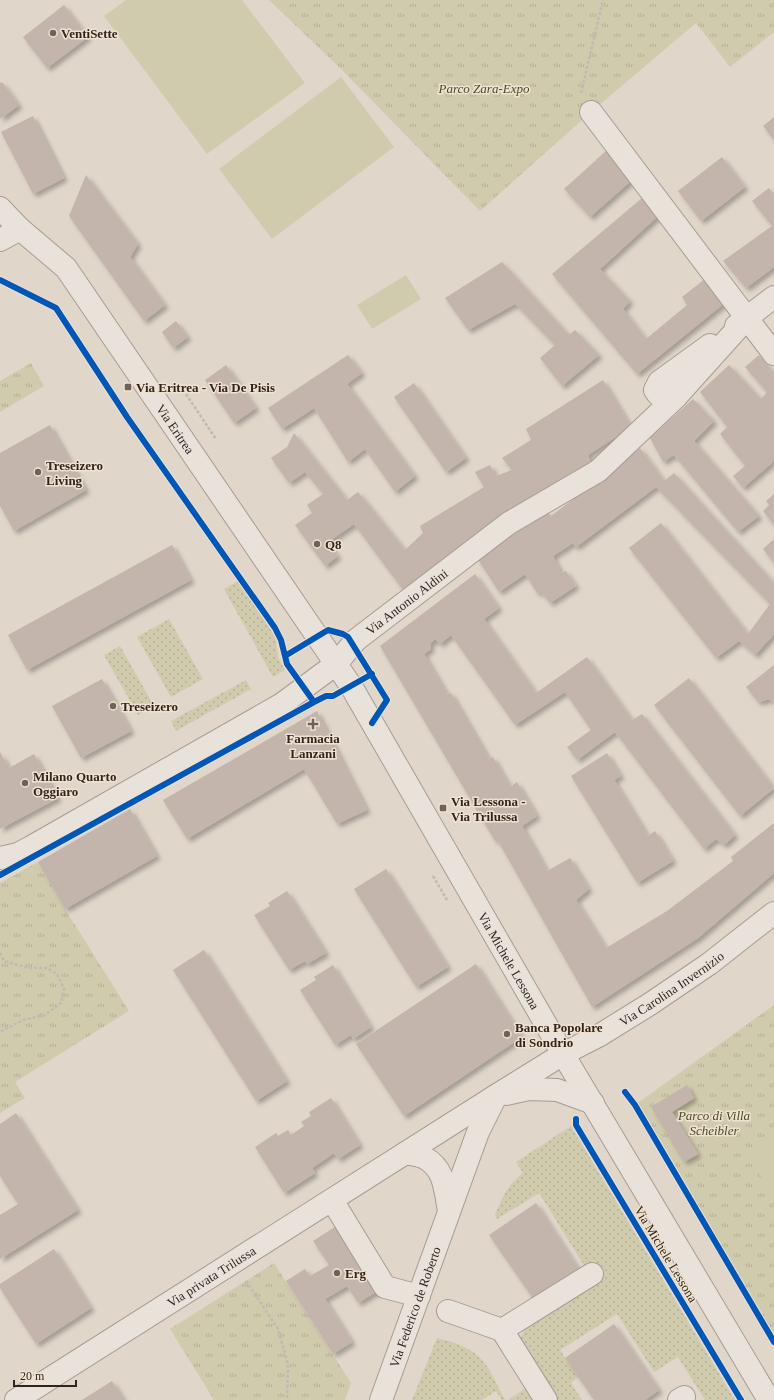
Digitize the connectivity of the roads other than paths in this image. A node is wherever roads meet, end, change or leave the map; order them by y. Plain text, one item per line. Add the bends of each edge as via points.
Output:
1 (591, 112) road end
2 (0, 208) edge
3 (20, 229) junction
4 (0, 240) edge
5 (774, 297) edge
6 (747, 318) junction
7 (774, 354) edge
8 (336, 664) junction
9 (0, 858) edge
10 (774, 913) edge
11 (563, 1054) junction
12 (497, 1095) junction
13 (593, 1103) junction
14 (406, 1153) junction
15 (332, 1200) junction
16 (449, 1214) junction
17 (592, 1274) dead end
18 (419, 1296) junction
19 (448, 1311) dead end
20 (502, 1330) junction
21 (16, 1400) edge
22 (381, 1400) edge
23 (546, 1400) edge
24 (769, 1400) edge

1 - 6 street
2 - 3 street, Via Eritrea
3 - 4 street
3 - 8 street, Via Eritrea via 66,268
5 - 6 street, Via Antonio Aldini
6 - 7 street
6 - 8 street, Via Antonio Aldini via 676,397 598,471 509,523 356,640
8 - 9 street, Via Antonio Aldini via 276,708 31,847 18,854
8 - 11 street, Via Michele Lessona
10 - 11 street, Via Carolina Invernizio via 679,985 600,1035
11 - 12 street
11 - 13 street, Via Michele Lessona
12 - 13 street via 529,1089 557,1090
12 - 14 street
12 - 16 street, Via Federico de Roberto via 478,1132
13 - 24 street, Via Michele Lessona
14 - 15 street, Via privata Trilussa
14 - 16 street, Via Federico de Roberto via 424,1157 437,1167 444,1181
15 - 18 street via 385,1287
15 - 21 street, Via privata Trilussa
16 - 18 street, Via Federico de Roberto
17 - 20 street
18 - 22 street, Via Federico de Roberto
19 - 20 street
20 - 23 street

